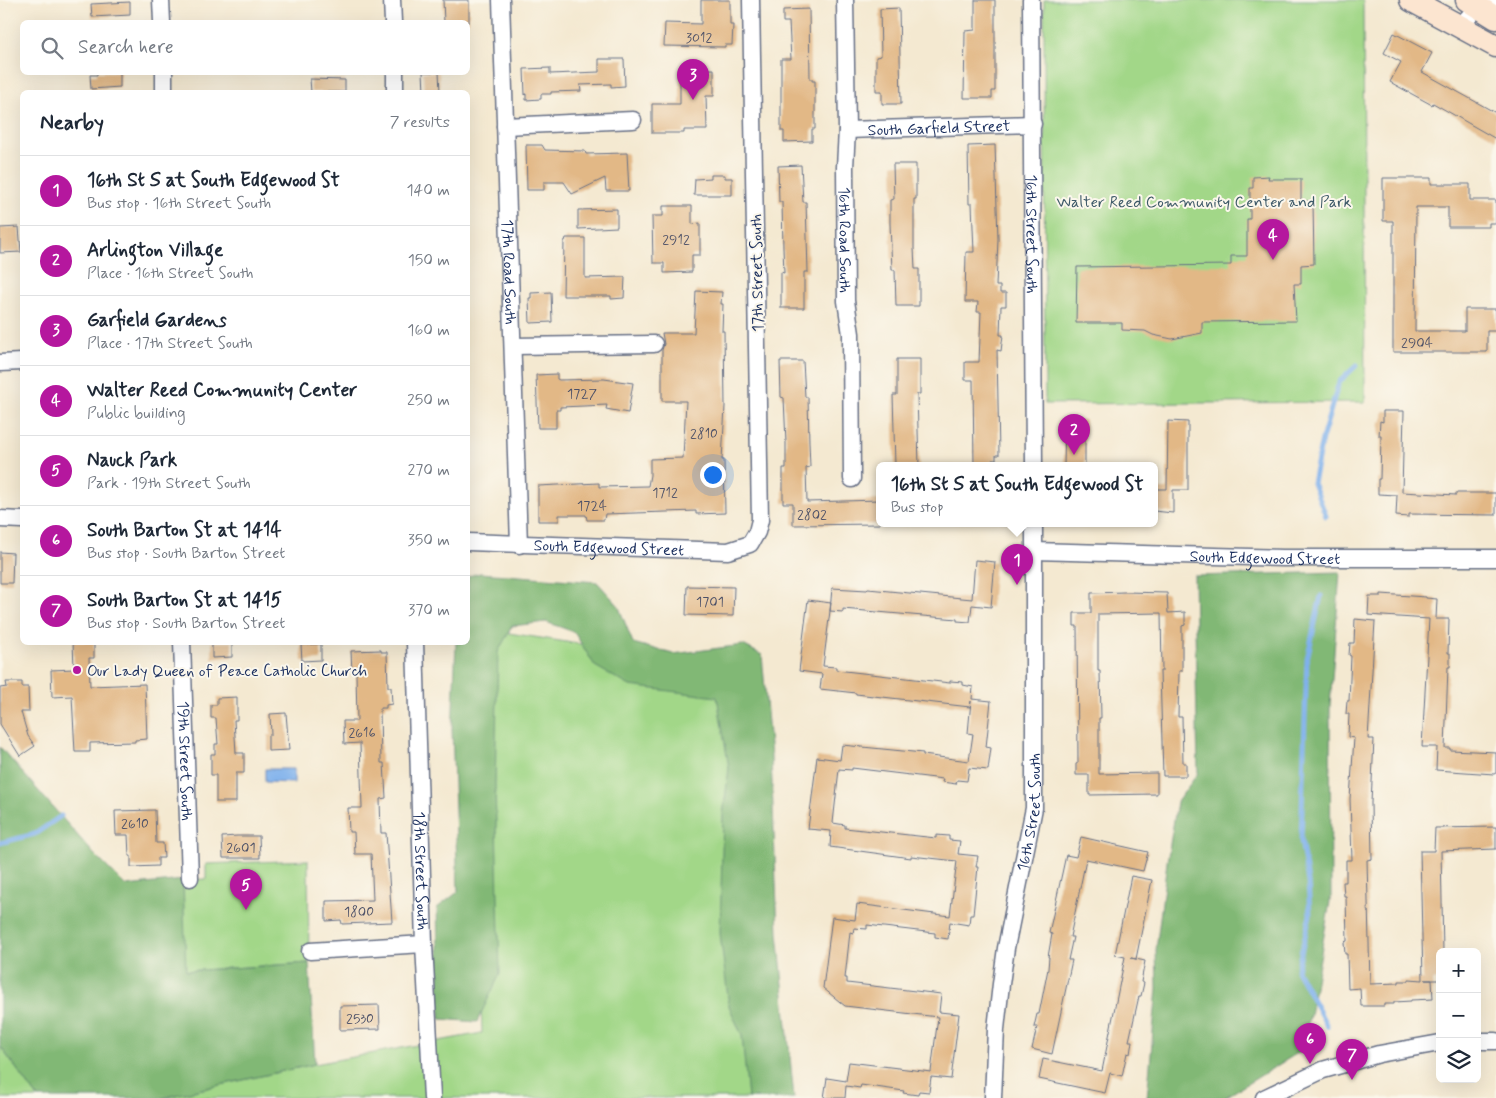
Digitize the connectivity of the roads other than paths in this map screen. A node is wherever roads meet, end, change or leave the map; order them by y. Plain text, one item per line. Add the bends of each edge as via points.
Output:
1 (161, 0) edge
2 (392, 0) edge
3 (501, 0) edge
4 (750, 0) edge
5 (844, 0) edge
6 (1031, 0) edge
7 (1411, 0) edge
8 (1484, 7) edge
9 (162, 20) edge
10 (393, 20) edge
11 (1460, 26) junction
12 (1496, 46) edge
13 (164, 75) edge
14 (395, 75) edge
15 (164, 90) edge
16 (395, 90) edge
17 (633, 120) dead end
18 (1033, 124) junction
19 (505, 126) junction
20 (847, 130) junction
21 (654, 344) dead end
22 (513, 346) junction
23 (20, 362) edge
24 (0, 363) edge
25 (1034, 462) edge
26 (852, 479) dead end
27 (0, 519) edge
28 (20, 520) edge
29 (1034, 527) edge
30 (470, 542) edge
31 (519, 544) junction
32 (750, 544) joint
33 (1034, 551) junction
34 (1496, 558) edge
35 (182, 645) edge
36 (415, 645) edge
37 (190, 878) dead end
38 (424, 944) junction
39 (310, 951) dead end
40 (1481, 1040) edge
41 (1496, 1041) edge
42 (1436, 1044) edge
43 (432, 1098) edge
44 (993, 1098) edge
45 (1264, 1098) edge

1 - 9 street
2 - 10 street
3 - 19 street, 17th Road South
4 - 32 street, 17th Street South via 760,520
5 - 20 street, 16th Road South
6 - 18 street, 16th Street South
7 - 11 main road
8 - 11 street
11 - 12 main road
13 - 15 street
14 - 16 street
17 - 19 street
18 - 20 street, South Garfield Street
18 - 25 street, 16th Street South
19 - 22 street, 17th Road South
20 - 26 street, 16th Road South via 846,301 851,334
21 - 22 street
22 - 31 street, 17th Road South
23 - 24 street
27 - 28 street
29 - 33 street, 16th Street South
30 - 31 street, South Edgewood Street
31 - 32 street, South Edgewood Street via 728,551
33 - 34 street, South Edgewood Street via 1284,558
33 - 44 street, 16th Street South via 1034,808 1006,948 996,1029
35 - 37 street, 19th Street South
36 - 38 street, 18th Street South
38 - 39 street
38 - 43 street, 18th Street South
40 - 41 street
42 - 45 street via 1379,1054 1323,1070

